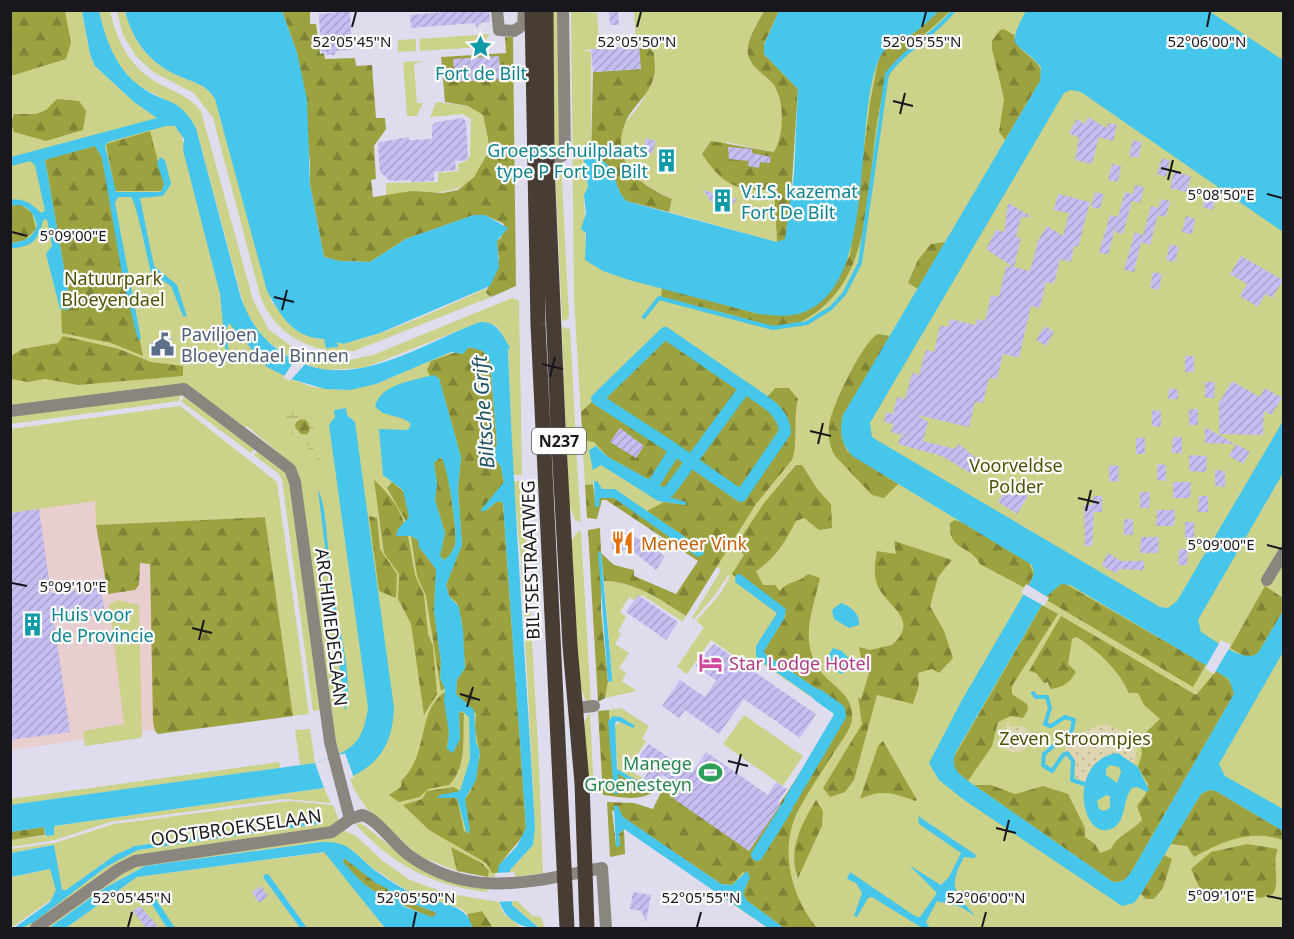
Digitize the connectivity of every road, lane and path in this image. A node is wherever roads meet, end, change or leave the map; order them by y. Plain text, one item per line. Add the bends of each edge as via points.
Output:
1 (497, 10) edge
2 (524, 10) edge
3 (532, 10) edge
4 (546, 10) edge
5 (564, 10) edge
6 (547, 165) junction
7 (10, 411) edge
8 (1284, 552) edge
9 (1267, 580) dead end
10 (594, 706) dead end
11 (575, 708) junction
12 (350, 819) junction
13 (586, 871) junction
14 (566, 876) junction
15 (36, 928) edge
16 (567, 928) edge
17 (587, 928) edge
18 (606, 928) edge

1 - 2 street via 499,30 514,31 521,28
3 - 14 main road, BILTSESTRAATWEG / N237 via 538,325
4 - 6 main road, BILTSESTRAATWEG / N237
5 - 6 street via 565,154
6 - 11 main road, BILTSESTRAATWEG / N237 via 562,517
7 - 12 street, ARCHIMEDESLAAN via 184,389 290,469 295,482 333,757
8 - 9 street
10 - 11 street
11 - 13 main road, BILTSESTRAATWEG / N237
12 - 14 street via 367,816 397,847 420,864 448,876 516,884
12 - 15 street, OOSTBROEKSELAAN via 332,832 135,861
13 - 14 street
13 - 17 main road, BILTSESTRAATWEG / N237
13 - 18 street via 602,868
14 - 16 main road, BILTSESTRAATWEG / N237

